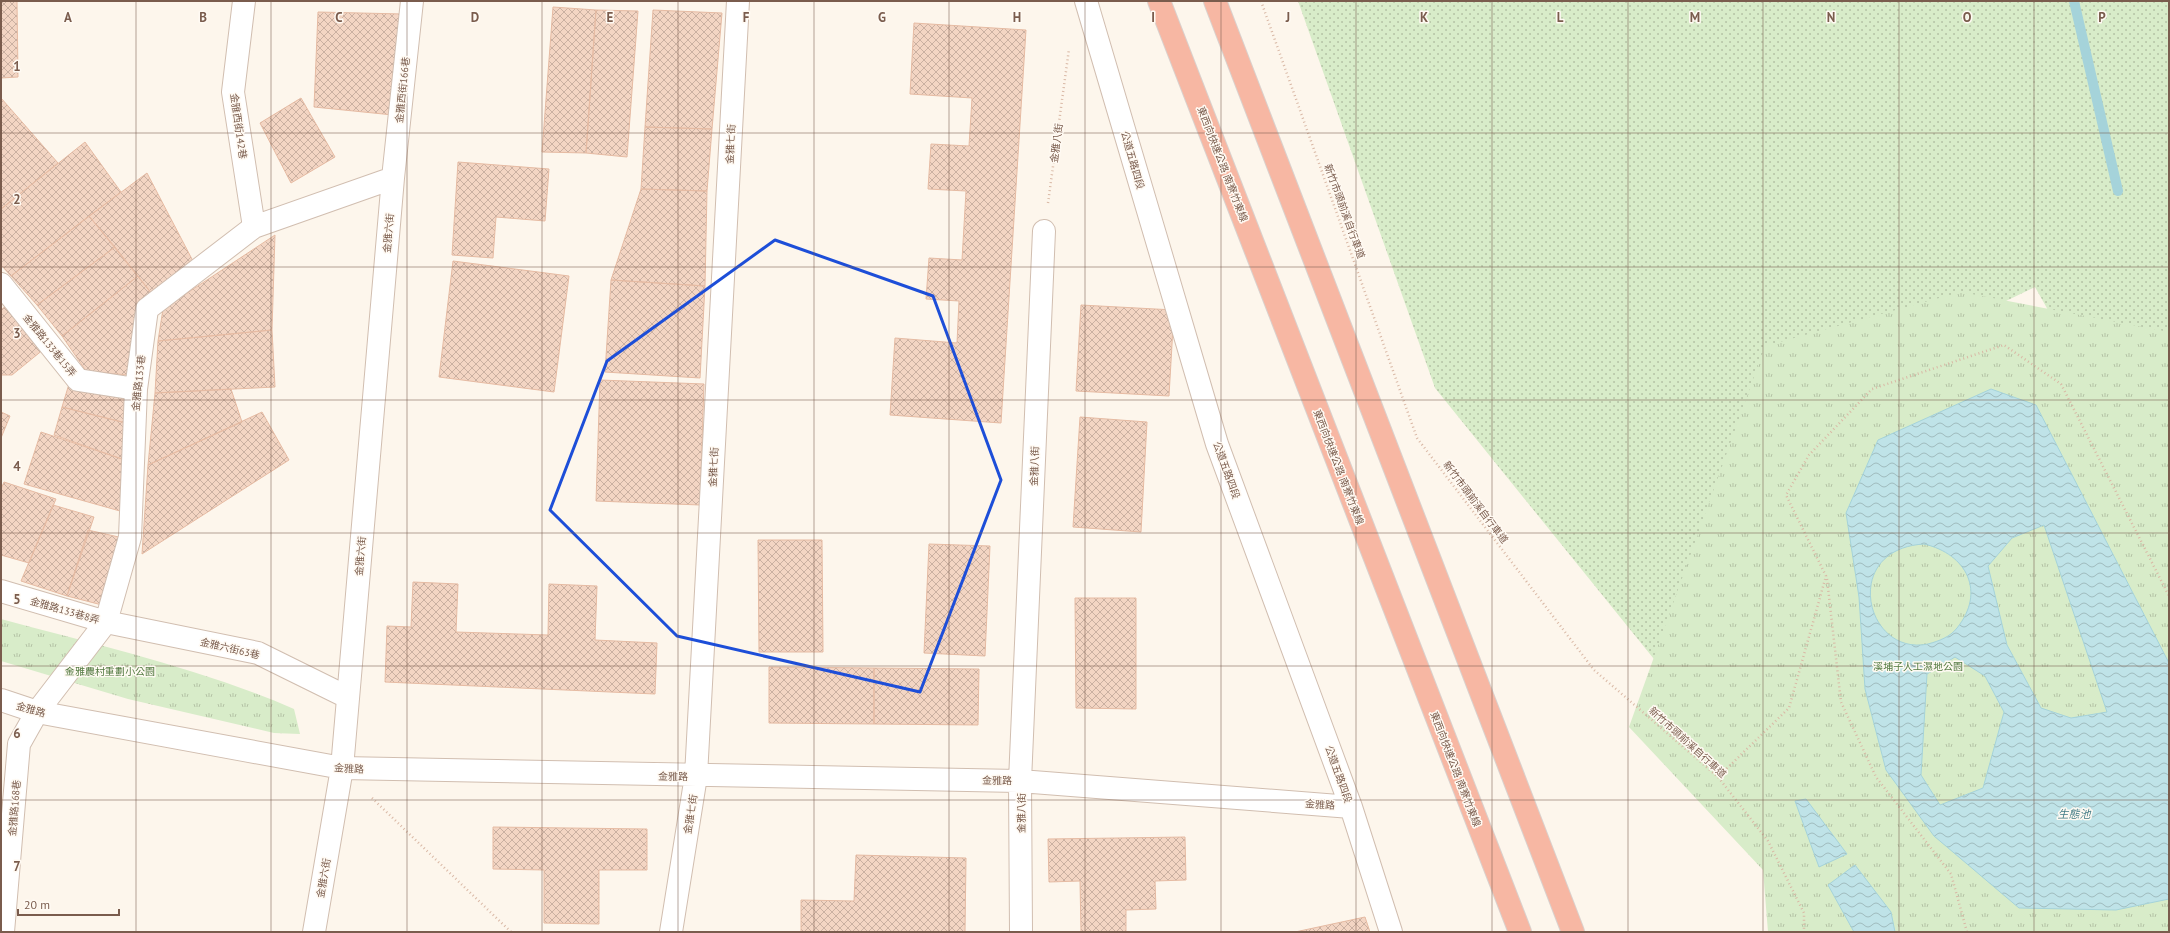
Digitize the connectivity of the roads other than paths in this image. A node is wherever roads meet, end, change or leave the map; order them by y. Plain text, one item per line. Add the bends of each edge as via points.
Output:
1 (244, 1) edge
2 (412, 1) edge
3 (738, 1) edge
4 (1086, 1) edge
5 (1159, 1) edge
6 (1215, 1) edge
7 (393, 178) junction
8 (254, 227) junction
9 (1044, 231) road end
10 (1, 284) edge
11 (136, 389) junction
12 (1, 591) edge
13 (106, 622) junction
14 (347, 697) junction
15 (1, 700) edge
16 (37, 712) junction
17 (342, 768) junction
18 (696, 776) junction
19 (1020, 781) junction
20 (1351, 807) junction
21 (3, 932) edge
22 (314, 932) edge
23 (671, 932) edge
24 (1021, 932) edge
25 (1391, 932) edge
26 (1520, 932) edge
27 (1573, 932) edge

1 - 8 street, 金雅西街142巷 via 233,92
2 - 7 street, 金雅西街166巷
3 - 18 street, 金雅七街
4 - 20 street, 公道五路四段 via 1217,444
5 - 26 highway, 東西向快速公路 南寮竹東線
6 - 27 highway
7 - 8 street, 金雅路133巷
7 - 14 street, 金雅六街
8 - 11 street, 金雅路133巷 via 147,309
9 - 19 street, 金雅八街
10 - 11 street, 金雅路133巷15弄 via 78,380
11 - 13 street, 金雅路133巷 via 130,537
12 - 13 street, 金雅路133巷8弄
13 - 14 street, 金雅六街63巷 via 258,653
13 - 16 street, 金雅路133巷
14 - 17 street, 金雅六街
15 - 16 street, 金雅路
16 - 17 street, 金雅路
16 - 21 street, 金雅路168巷 via 19,744
17 - 18 street, 金雅路
17 - 22 street, 金雅六街
18 - 19 street, 金雅路
18 - 23 street, 金雅七街
19 - 20 street, 金雅路
19 - 24 street, 金雅八街
20 - 25 street, 公道五路四段

